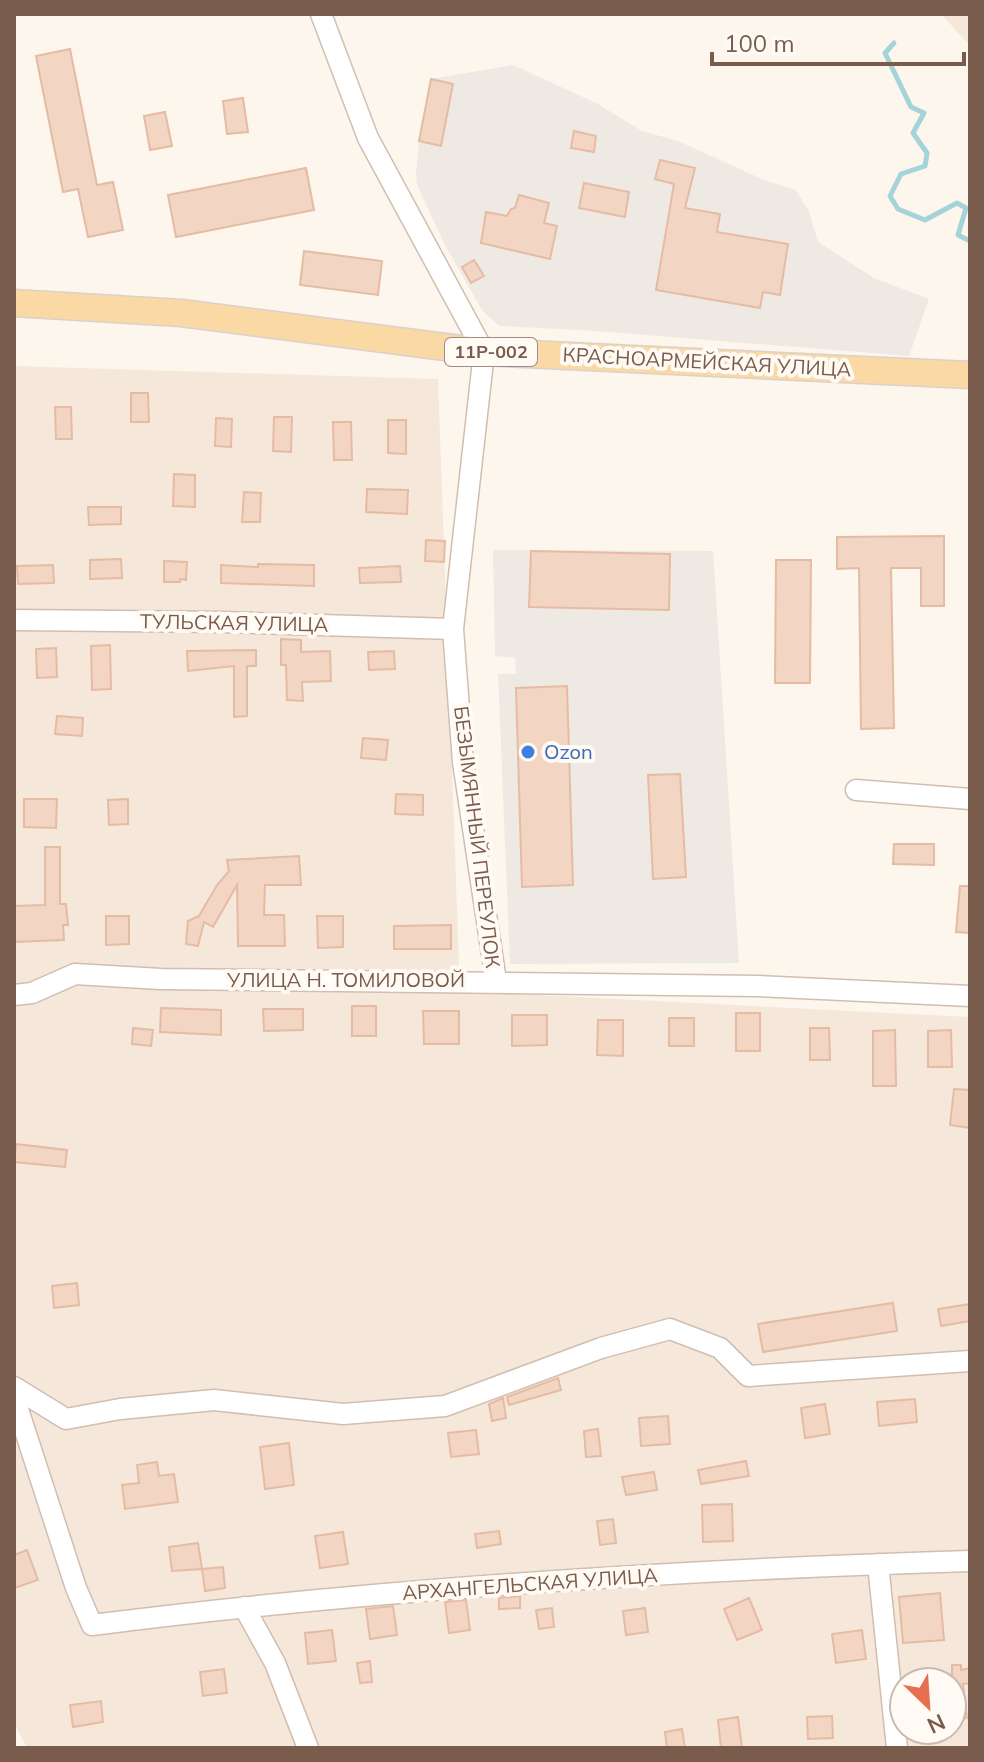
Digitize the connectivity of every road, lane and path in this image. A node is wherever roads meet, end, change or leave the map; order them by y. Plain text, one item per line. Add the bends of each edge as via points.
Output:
1 (321, 14) edge
2 (14, 303) edge
3 (484, 352) junction
4 (970, 375) edge
5 (14, 620) edge
6 (453, 629) junction
7 (856, 790) dead end
8 (970, 799) edge
9 (496, 981) junction
10 (23, 994) edge
11 (970, 996) edge
12 (14, 1014) edge
13 (970, 1361) edge
14 (14, 1387) edge
15 (14, 1397) edge
16 (970, 1561) edge
17 (878, 1564) junction
18 (244, 1607) junction
19 (308, 1748) edge
20 (897, 1748) edge

1 - 3 street via 368,138
2 - 3 main road, КРАСНОАРМЕЙСКАЯ УЛИЦА / 11Р-002 via 181,313
3 - 4 main road, КРАСНОАРМЕЙСКАЯ УЛИЦА / 11Р-002
3 - 6 street, БЕЗЫМЯННЫЙ ПЕРЕУЛОК
5 - 6 street, ТУЛЬСКАЯ УЛИЦА
6 - 9 street, БЕЗЫМЯННЫЙ ПЕРЕУЛОК via 463,762
7 - 8 street
9 - 10 street, УЛИЦА Н. ТОМИЛОВОЙ via 75,974
9 - 11 street, УЛИЦА Н. ТОМИЛОВОЙ
10 - 12 street
13 - 14 street via 748,1376 720,1348 670,1329 601,1348 445,1406 343,1414 214,1400 66,1419
15 - 18 street, АРХАНГЕЛЬСКАЯ УЛИЦА via 92,1625
16 - 17 street, АРХАНГЕЛЬСКАЯ УЛИЦА
17 - 18 street, АРХАНГЕЛЬСКАЯ УЛИЦА via 429,1589
17 - 20 street
18 - 19 street via 275,1663

